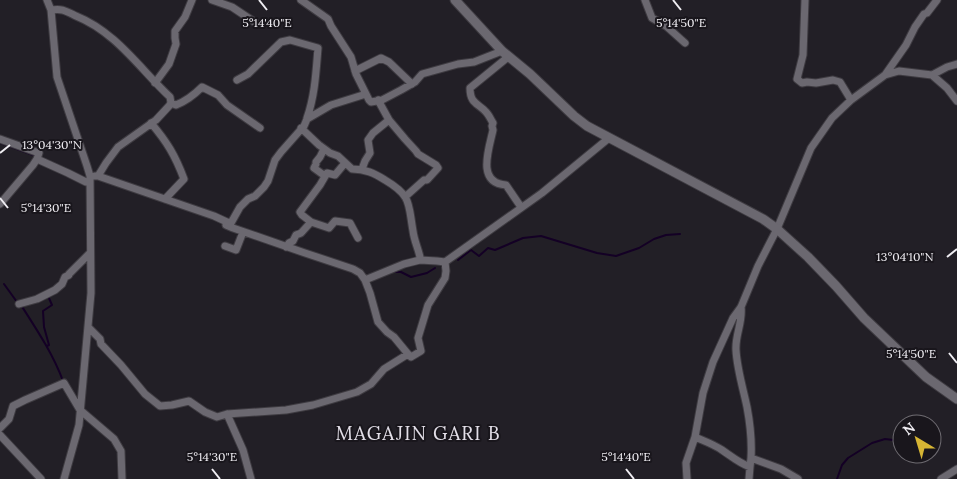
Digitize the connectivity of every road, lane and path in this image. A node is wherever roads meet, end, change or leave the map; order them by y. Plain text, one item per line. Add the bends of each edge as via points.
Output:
1 (47, 0) edge
2 (192, 0) edge
3 (212, 0) edge
4 (300, 0) edge
5 (455, 0) edge
6 (645, 0) edge
7 (805, 0) edge
8 (938, 0) edge
9 (50, 10) junction
10 (256, 23) dead end
11 (685, 43) dead end
12 (505, 54) junction
13 (957, 64) edge
14 (355, 71) junction
15 (886, 75) junction
16 (932, 75) junction
17 (237, 80) dead end
18 (155, 83) junction
19 (412, 84) junction
20 (366, 94) junction
21 (378, 100) junction
22 (851, 100) junction
23 (957, 101) edge
24 (170, 103) junction
25 (307, 118) junction
26 (389, 120) junction
27 (151, 123) junction
28 (260, 128) dead end
29 (301, 128) junction
30 (609, 138) junction
31 (0, 139) edge
32 (324, 149) junction
33 (37, 157) junction
34 (345, 163) junction
35 (362, 169) junction
36 (98, 176) junction
37 (325, 176) junction
38 (89, 179) junction
39 (406, 197) junction
40 (165, 199) junction
41 (0, 204) edge
42 (521, 207) junction
43 (227, 222) junction
44 (311, 222) junction
45 (777, 229) junction
46 (243, 232) junction
47 (358, 238) dead end
48 (287, 245) junction
49 (225, 246) dead end
50 (90, 253) junction
51 (420, 260) junction
52 (445, 262) junction
53 (365, 280) junction
54 (19, 304) dead end
55 (741, 307) junction
56 (88, 327) junction
57 (408, 354) junction
58 (957, 399) edge
59 (80, 410) junction
60 (227, 414) junction
61 (0, 428) edge
62 (0, 436) edge
63 (695, 438) junction
64 (751, 458) junction
65 (750, 467) junction
66 (957, 469) edge
67 (41, 479) edge
68 (64, 479) edge
69 (122, 479) edge
70 (251, 479) edge
71 (687, 479) edge
72 (749, 479) edge
73 (798, 479) edge
74 (941, 479) edge

1 - 9 street
2 - 18 street via 175,32 176,44 169,64
3 - 10 street via 232,7
4 - 14 street via 328,19 351,57
5 - 12 street
6 - 11 street via 652,18
7 - 22 street via 804,49 797,79 802,83 840,82
8 - 15 street via 924,14
9 - 18 street via 59,8 102,30
9 - 38 street via 58,77
12 - 19 street via 422,74
12 - 30 street via 586,126
12 - 42 street via 470,88 470,92 471,98 487,112 493,124 487,158 490,178 499,185 506,185
13 - 16 street
14 - 19 street via 381,58
14 - 20 street
15 - 16 street via 899,71
15 - 22 street
16 - 23 street
17 - 25 street via 248,74 281,42 290,40 318,48 316,81
18 - 24 street via 170,97
19 - 21 street
20 - 21 street via 370,102
20 - 25 street via 332,105
21 - 26 street
22 - 45 street via 832,118 811,148
24 - 27 street
24 - 28 street via 182,102 202,87
25 - 29 street
26 - 35 street via 368,140 370,153
26 - 39 street via 418,154 438,168
27 - 36 street via 118,147
27 - 40 street via 170,147 184,178
29 - 32 street
29 - 43 street via 280,152 264,187 240,207 231,223
30 - 42 street
30 - 45 street
31 - 33 street via 39,153
32 - 34 street
32 - 37 street via 314,168
33 - 38 street via 86,182
33 - 41 street
34 - 35 street via 352,169
34 - 37 street via 335,175 327,173
35 - 39 street via 391,183
36 - 38 street
36 - 40 street
37 - 44 street via 300,212
38 - 50 street
39 - 51 street
40 - 43 street
42 - 52 street
43 - 46 street via 226,225
44 - 47 street via 329,228 335,221 350,223
44 - 48 street
45 - 55 street
45 - 58 street via 894,348
46 - 48 street
46 - 49 street via 236,250
48 - 53 street via 353,269
50 - 54 street via 55,290
50 - 56 street
51 - 52 street
51 - 53 street
52 - 57 street via 445,278 428,305 418,338 421,351 411,357
53 - 57 street via 378,322
55 - 63 street via 713,362 703,393
55 - 64 street via 736,348 747,408
56 - 59 street
56 - 60 street via 145,394 160,406 190,401 217,417
57 - 60 street via 357,392 286,410
59 - 61 street via 64,383 14,406 9,419
59 - 68 street
59 - 69 street via 114,439 121,451
60 - 70 street via 243,450
62 - 67 street
63 - 65 street via 709,442
63 - 71 street via 686,463
64 - 65 street
64 - 73 street
65 - 72 street
66 - 74 street

